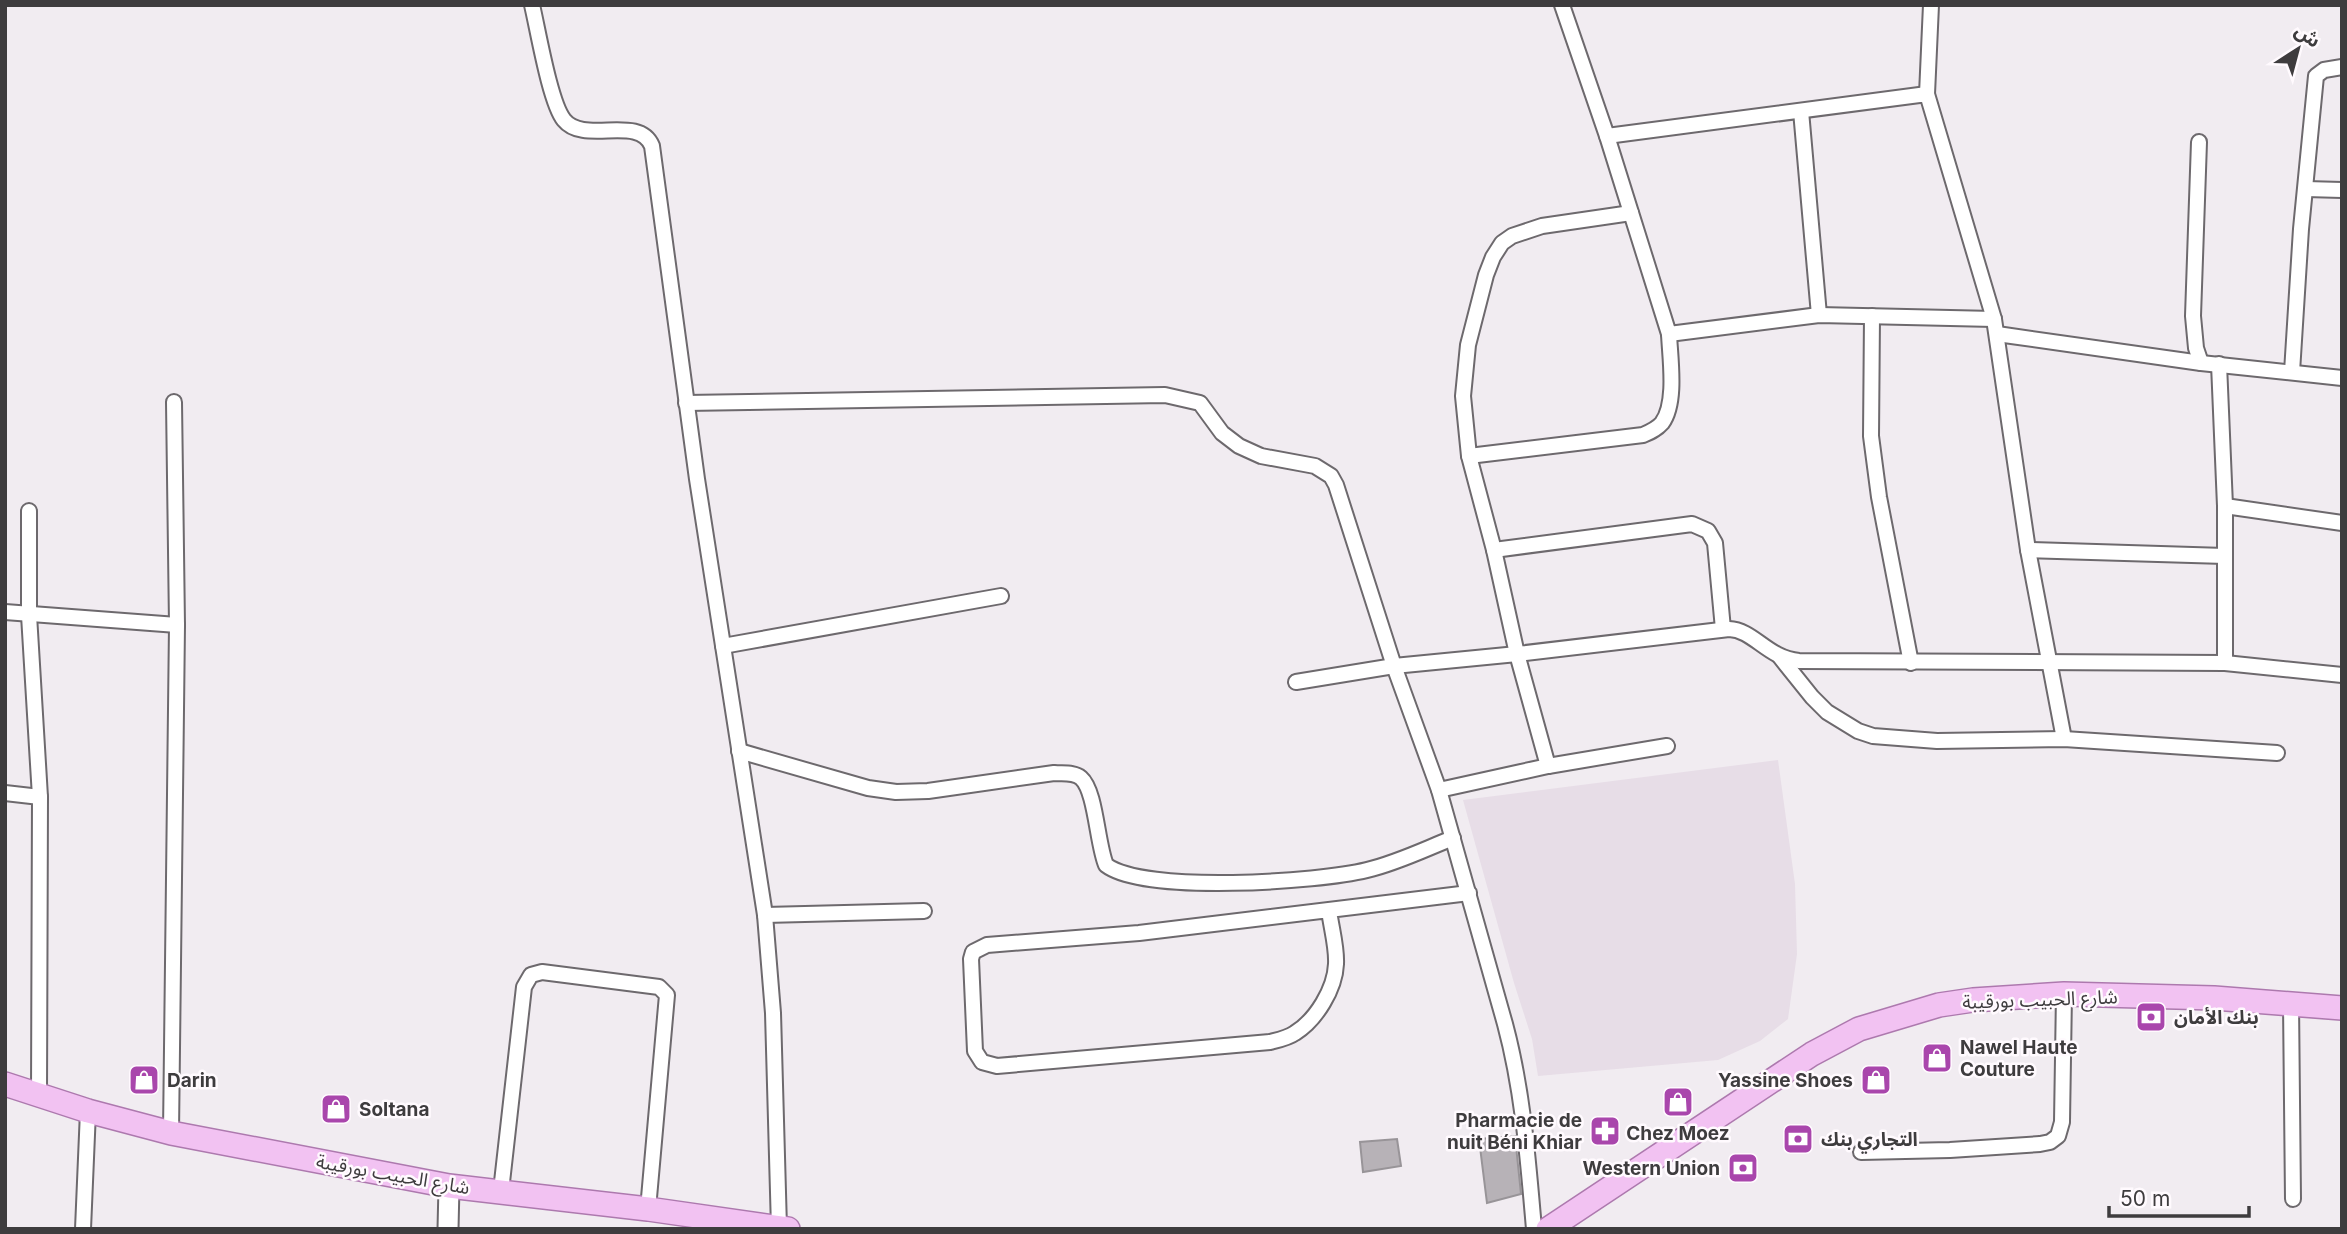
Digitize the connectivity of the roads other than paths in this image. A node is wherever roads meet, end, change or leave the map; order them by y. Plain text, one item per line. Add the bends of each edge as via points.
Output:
1 (532, 5) edge
2 (1562, 5) edge
3 (1931, 5) edge
4 (2342, 68) edge
5 (1927, 94) junction
6 (1801, 111) junction
7 (1607, 136) junction
8 (2199, 142) dead end
9 (2305, 189) junction
10 (2342, 190) edge
11 (1632, 214) junction
12 (1819, 315) junction
13 (1872, 316) junction
14 (1996, 327) junction
15 (1669, 334) junction
16 (2201, 363) junction
17 (2218, 365) junction
18 (2292, 372) junction
19 (2342, 379) edge
20 (174, 402) dead end
21 (686, 403) junction
22 (1469, 456) junction
23 (2225, 506) junction
24 (29, 511) dead end
25 (2342, 523) edge
26 (1494, 550) junction
27 (2028, 550) junction
28 (2225, 555) junction
29 (1001, 596) dead end
30 (5, 612) edge
31 (29, 615) junction
32 (177, 625) junction
33 (1723, 629) junction
34 (723, 646) junction
35 (1517, 654) junction
36 (1780, 657) junction
37 (1911, 663) junction
38 (2225, 663) junction
39 (2050, 664) junction
40 (1394, 666) junction
41 (2342, 675) edge
42 (1296, 682) dead end
43 (2064, 739) junction
44 (1667, 746) dead end
45 (739, 751) junction
46 (2277, 753) dead end
47 (1548, 766) junction
48 (1439, 790) junction
49 (5, 793) edge
50 (40, 797) junction
51 (1453, 838) junction
52 (1469, 893) junction
53 (1329, 910) junction
54 (924, 911) dead end
55 (765, 915) junction
56 (2064, 995) junction
57 (2291, 1003) junction
58 (2342, 1008) edge
59 (5, 1084) edge
60 (39, 1096) junction
61 (88, 1111) junction
62 (171, 1133) junction
63 (1861, 1152) dead end
64 (449, 1186) junction
65 (502, 1191) junction
66 (2293, 1199) dead end
67 (649, 1209) junction
68 (784, 1228) edge
69 (83, 1229) edge
70 (449, 1229) edge
71 (1534, 1229) edge
72 (1548, 1229) edge

1 - 21 street via 556,104 565,122 583,130 636,132 652,146
2 - 7 street
3 - 5 street
4 - 9 street via 2316,76
5 - 6 street
5 - 14 street
6 - 7 street
6 - 12 street
7 - 11 street
8 - 16 street via 2193,316
9 - 10 street
9 - 18 street
11 - 15 street
11 - 22 street via 1542,226 1502,243 1486,275 1468,345 1463,396
12 - 13 street
12 - 15 street
13 - 14 street
13 - 37 street via 1871,436
14 - 16 street
14 - 27 street
15 - 22 street via 1670,400 1664,419 1653,430 1643,435
16 - 17 street
17 - 18 street
17 - 23 street
18 - 19 street
20 - 32 street
21 - 34 street
21 - 40 street via 1165,395 1200,403 1238,446 1261,456 1315,466 1331,477
22 - 26 street
23 - 25 street
23 - 28 street
24 - 31 street
26 - 33 street via 1692,524 1708,531 1716,543
26 - 35 street
27 - 28 street
27 - 39 street
28 - 38 street
29 - 34 street
30 - 31 street
31 - 32 street
31 - 50 street
32 - 62 street
33 - 35 street
33 - 36 street via 1738,629
34 - 45 street
35 - 40 street
35 - 47 street
36 - 37 street
36 - 43 street via 1827,712 1866,733 1937,741
37 - 39 street
38 - 39 street
38 - 41 street
39 - 43 street
40 - 42 street
40 - 48 street
43 - 46 street
44 - 47 street
45 - 51 street via 896,792 1073,774 1088,789 1106,865 1137,877 1213,883 1336,876 1372,869
45 - 55 street
47 - 48 street
48 - 51 street
49 - 50 street
50 - 60 street
51 - 52 street
52 - 53 street
52 - 71 street via 1513,1056
53 - 53 street via 979,948 971,959 975,1051 982,1062 997,1066 1282,1039 1315,1015 1332,981 1336,963
54 - 55 street
55 - 68 street
56 - 57 main road, شارع الحبيب بورقيبة
56 - 63 street via 2062,1122 2054,1139 2001,1147
56 - 72 main road, شارع الحبيب بورقيبة via 1938,1005 1859,1029 1812,1054
57 - 58 main road, شارع الحبيب بورقيبة
57 - 66 street
59 - 60 main road, شارع الحبيب بورقيبة
60 - 61 main road, شارع الحبيب بورقيبة
61 - 62 main road, شارع الحبيب بورقيبة
61 - 69 street
62 - 64 main road, شارع الحبيب بورقيبة
64 - 65 main road, شارع الحبيب بورقيبة
64 - 70 street
65 - 67 main road, شارع الحبيب بورقيبة
65 - 67 street via 524,987 531,975 542,972 659,987 667,995
67 - 68 main road, شارع الحبيب بورقيبة

